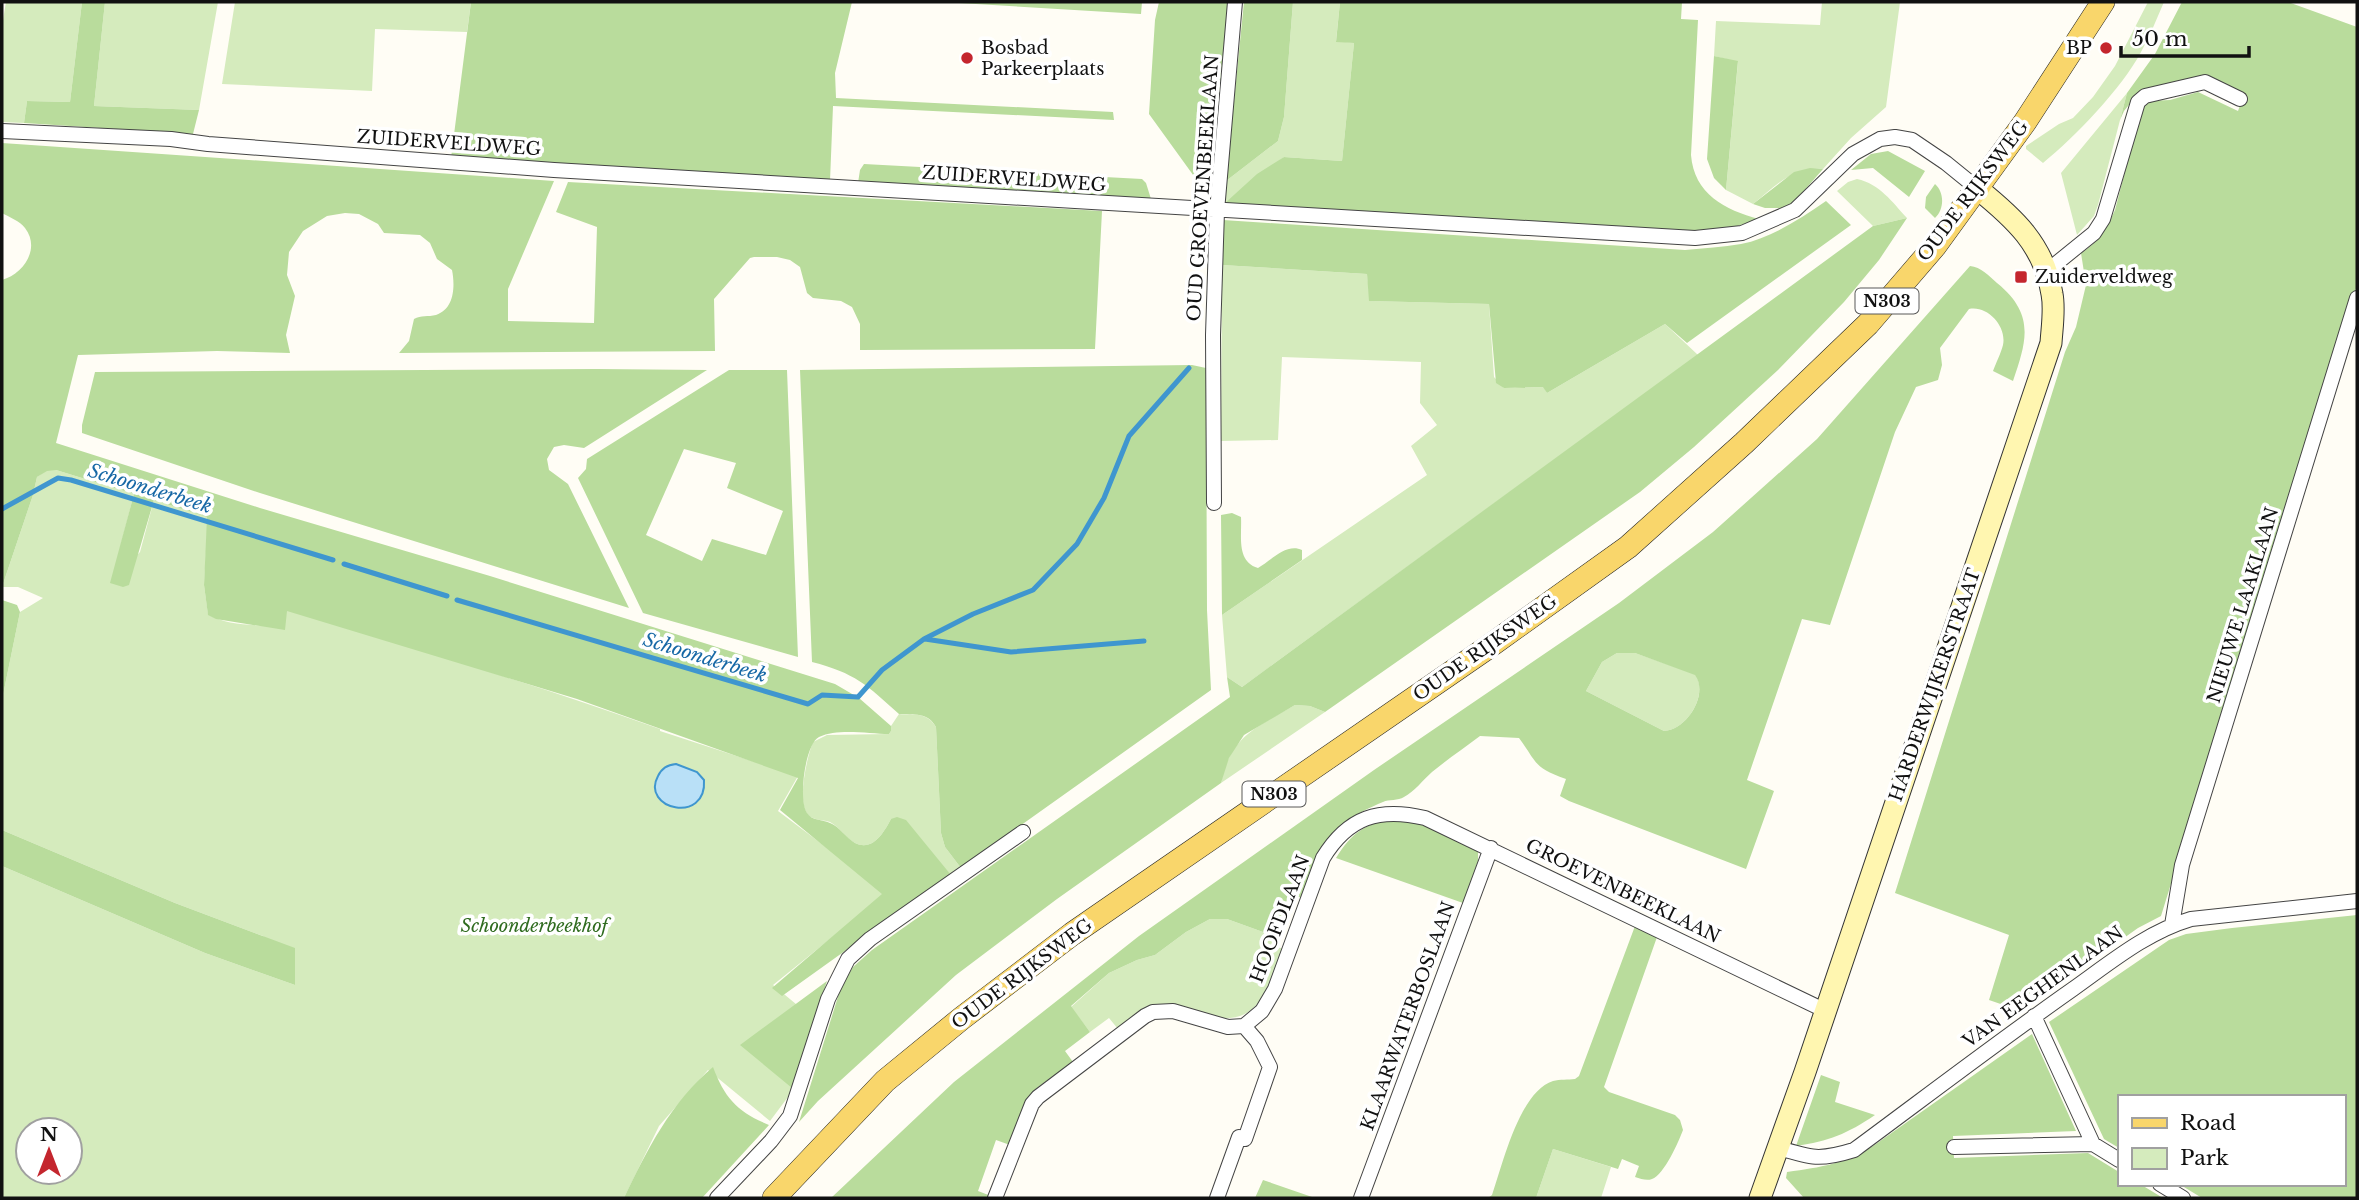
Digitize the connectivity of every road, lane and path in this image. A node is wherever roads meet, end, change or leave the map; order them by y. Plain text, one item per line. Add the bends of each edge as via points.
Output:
1 (1235, 2) edge
2 (2103, 2) edge
3 (2240, 99) dead end
4 (2, 131) edge
5 (1978, 189) junction
6 (1217, 211) junction
7 (2047, 271) junction
8 (2357, 298) edge
9 (1214, 503) dead end
10 (1402, 812) joint
11 (1023, 832) dead end
12 (1491, 848) junction
13 (2357, 901) edge
14 (2172, 925) junction
15 (1826, 1010) junction
16 (2034, 1016) junction
17 (1244, 1026) junction
18 (2093, 1144) junction
19 (1776, 1147) junction
20 (1954, 1147) dead end
21 (2118, 1159) edge
22 (2163, 1186) edge
23 (717, 1198) edge
24 (774, 1198) edge
25 (995, 1198) edge
26 (1217, 1198) edge
27 (1361, 1198) edge
28 (1760, 1198) edge
29 (2183, 1198) edge

1 - 6 street, OUD GROEVENBEEKLAAN
2 - 5 main road, OUDE RIJKSWEG / N303
3 - 7 street via 2205,82 2145,96 2138,102 2103,219 2094,233
4 - 6 street, ZUIDERVELDWEG
5 - 6 street, ZUIDERVELDWEG via 1912,140 1895,137 1880,139 1853,154 1795,210 1742,233 1695,238
5 - 7 main road, HARDERWIJKERSTRAAT via 2017,222
5 - 24 main road, OUDE RIJKSWEG / N303 via 1868,324 1628,547 1072,934 885,1081
6 - 9 street, OUD GROEVENBEEKLAAN
7 - 15 main road, HARDERWIJKERSTRAAT via 2053,296 2051,343
8 - 14 street, NIEUWE LAAKLAAN via 2182,865
10 - 12 street, GROEVENBEEKLAAN
10 - 17 street, HOOFDLAAN via 1364,818 1331,844 1275,989 1262,1011
11 - 23 street via 848,959 828,999 790,1116
12 - 15 street, GROEVENBEEKLAAN
12 - 27 street, KLAARWATERBOSLAAN
13 - 14 street, VAN EEGHENLAAN via 2191,919
14 - 16 street, VAN EEGHENLAAN via 2144,939
15 - 19 main road, HARDERWIJKERSTRAAT
16 - 18 street
16 - 19 street, VAN EEGHENLAAN via 1854,1150 1816,1158
17 - 25 street via 1228,1027 1172,1010 1145,1016 1032,1104
17 - 26 street via 1270,1067 1245,1139 1240,1137
18 - 20 street
18 - 21 street
19 - 28 main road, HARDERWIJKERSTRAAT
22 - 29 street

